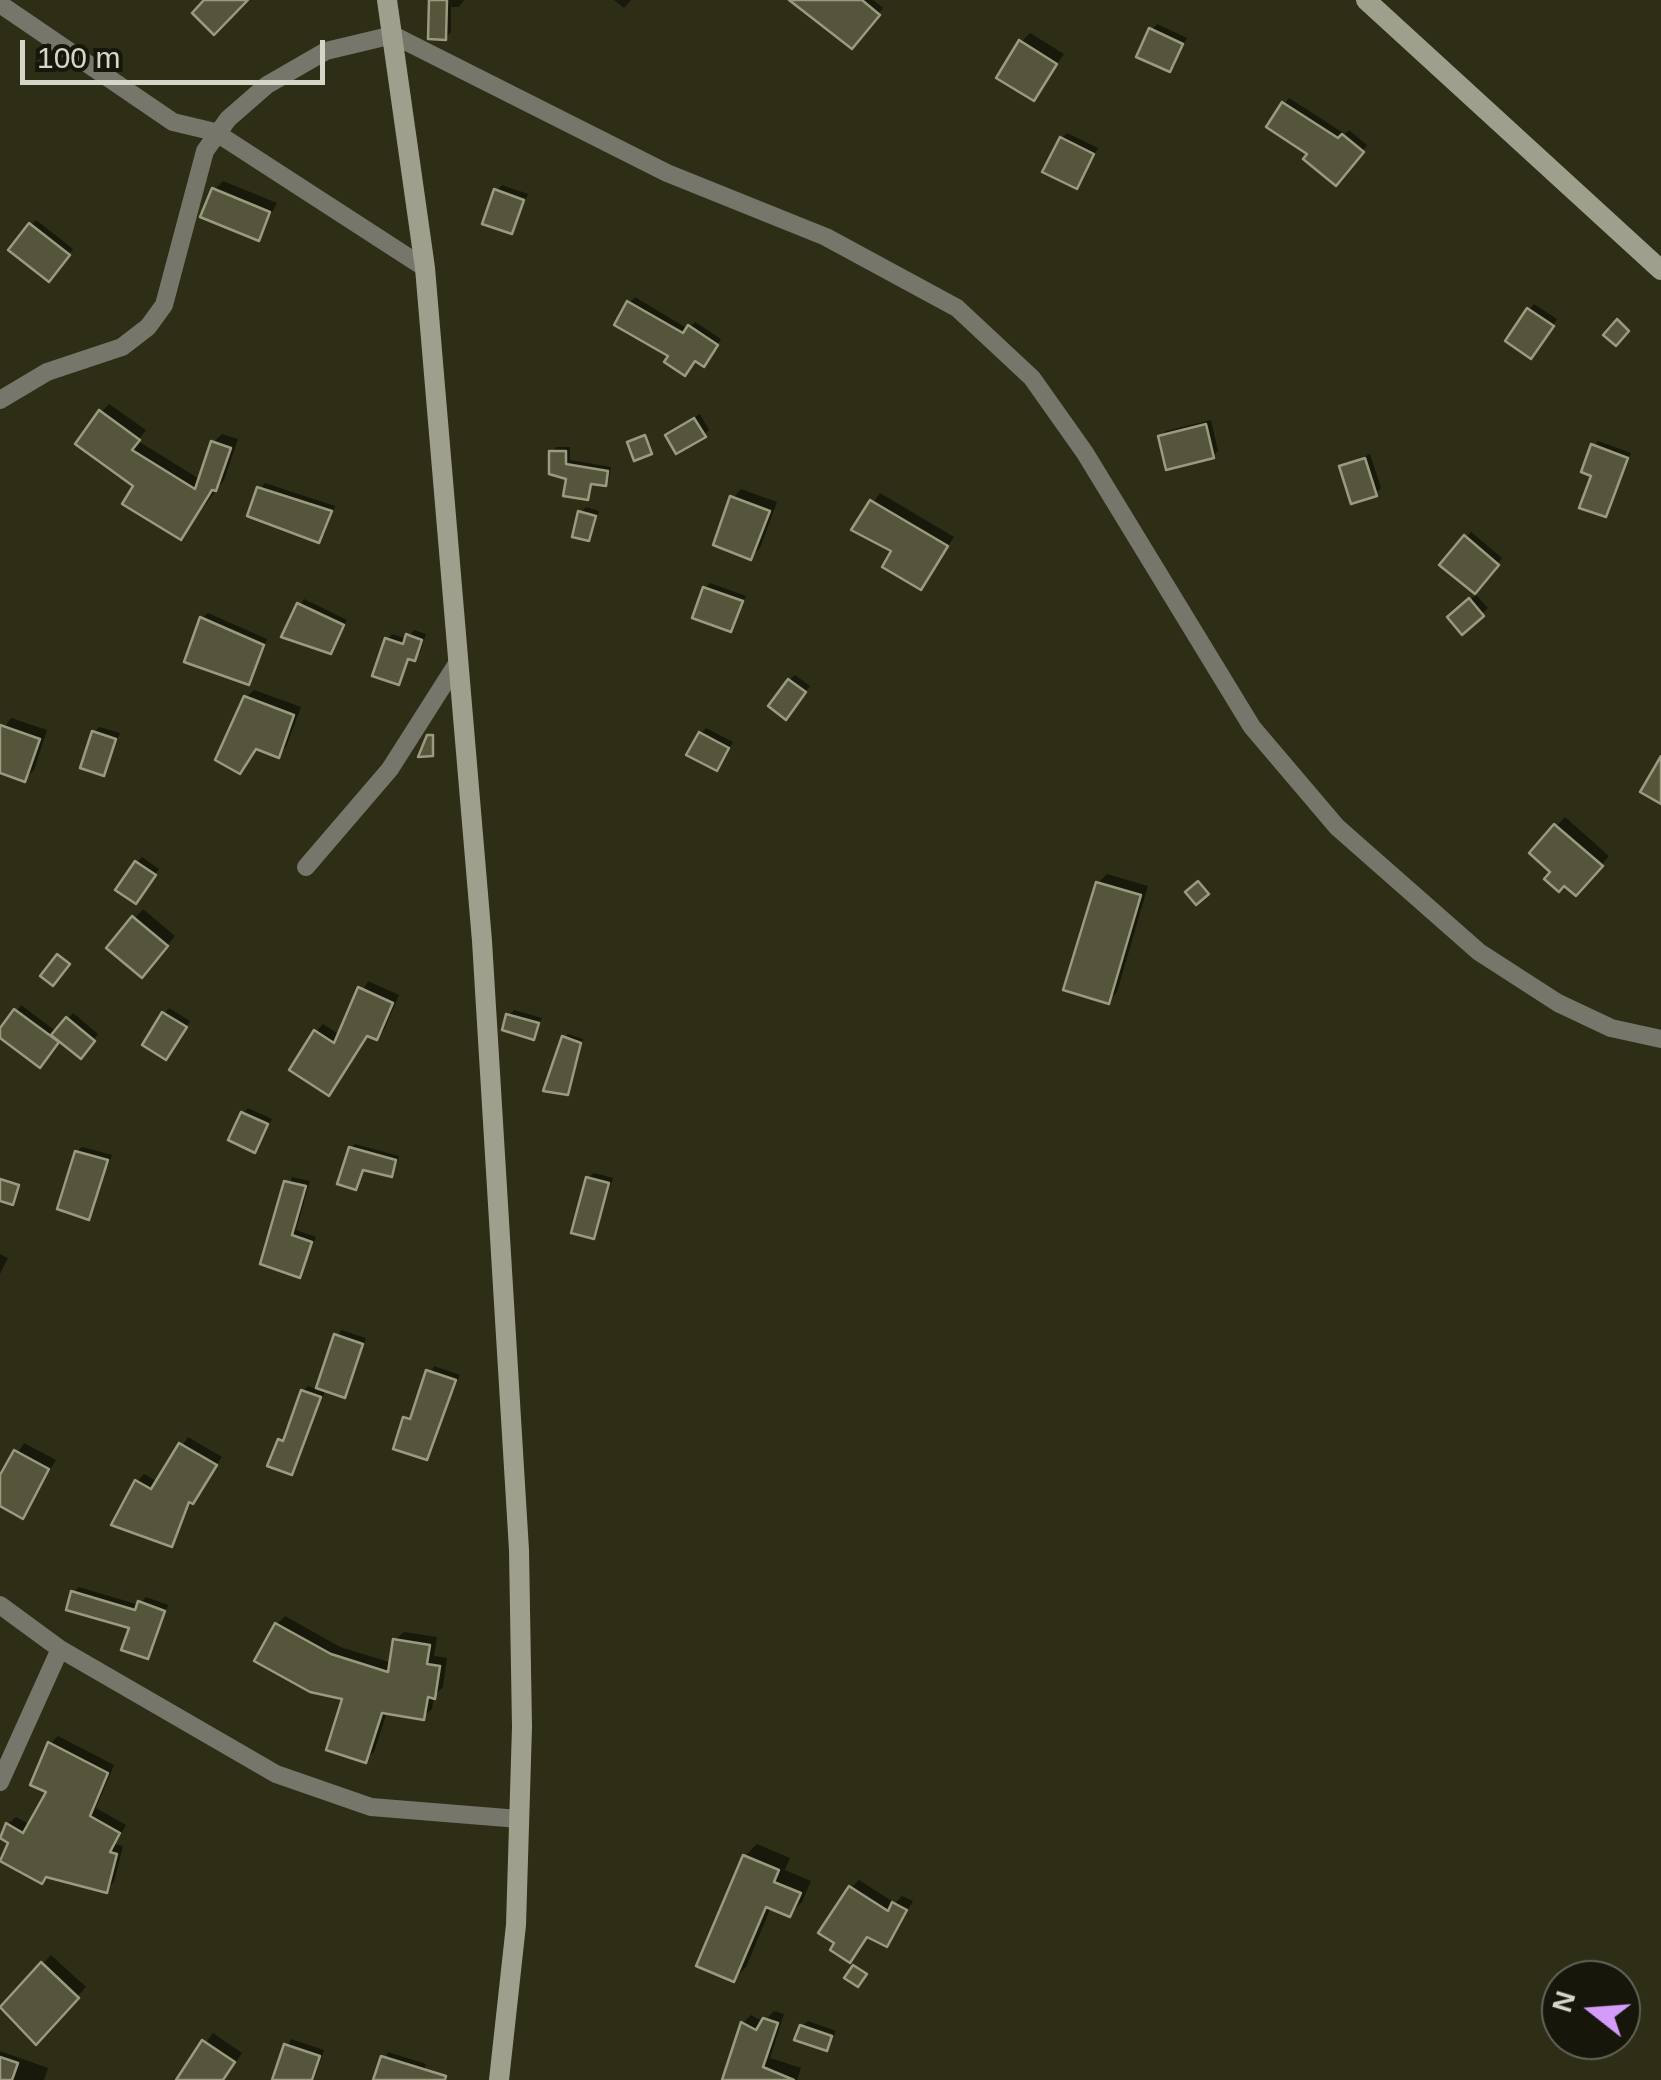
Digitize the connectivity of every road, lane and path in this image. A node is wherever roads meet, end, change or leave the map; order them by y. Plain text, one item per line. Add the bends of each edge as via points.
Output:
1 (1366, 0) edge
2 (392, 3) edge
3 (0, 4) edge
4 (392, 35) junction
5 (215, 132) junction
6 (425, 268) junction
7 (1661, 270) edge
8 (0, 400) edge
9 (458, 662) junction
10 (306, 867) dead end
11 (1661, 1039) edge
12 (0, 1605) edge
13 (60, 1650) junction
14 (0, 1782) edge
15 (519, 1820) junction
16 (498, 2080) edge

1 - 7 street
2 - 4 street
3 - 5 street via 173,122
4 - 5 street via 326,51 267,84
4 - 6 street
4 - 11 street via 666,173 826,237 958,308 1032,378 1252,727 1337,826 1480,952 1558,1003 1611,1028
5 - 6 street
5 - 8 street via 194,181 164,305 148,328 122,347 47,372
6 - 9 street
9 - 10 street via 390,769
9 - 15 street via 519,1550
12 - 13 street
13 - 14 street
13 - 15 street via 276,1774 371,1807
15 - 16 street via 516,1924

